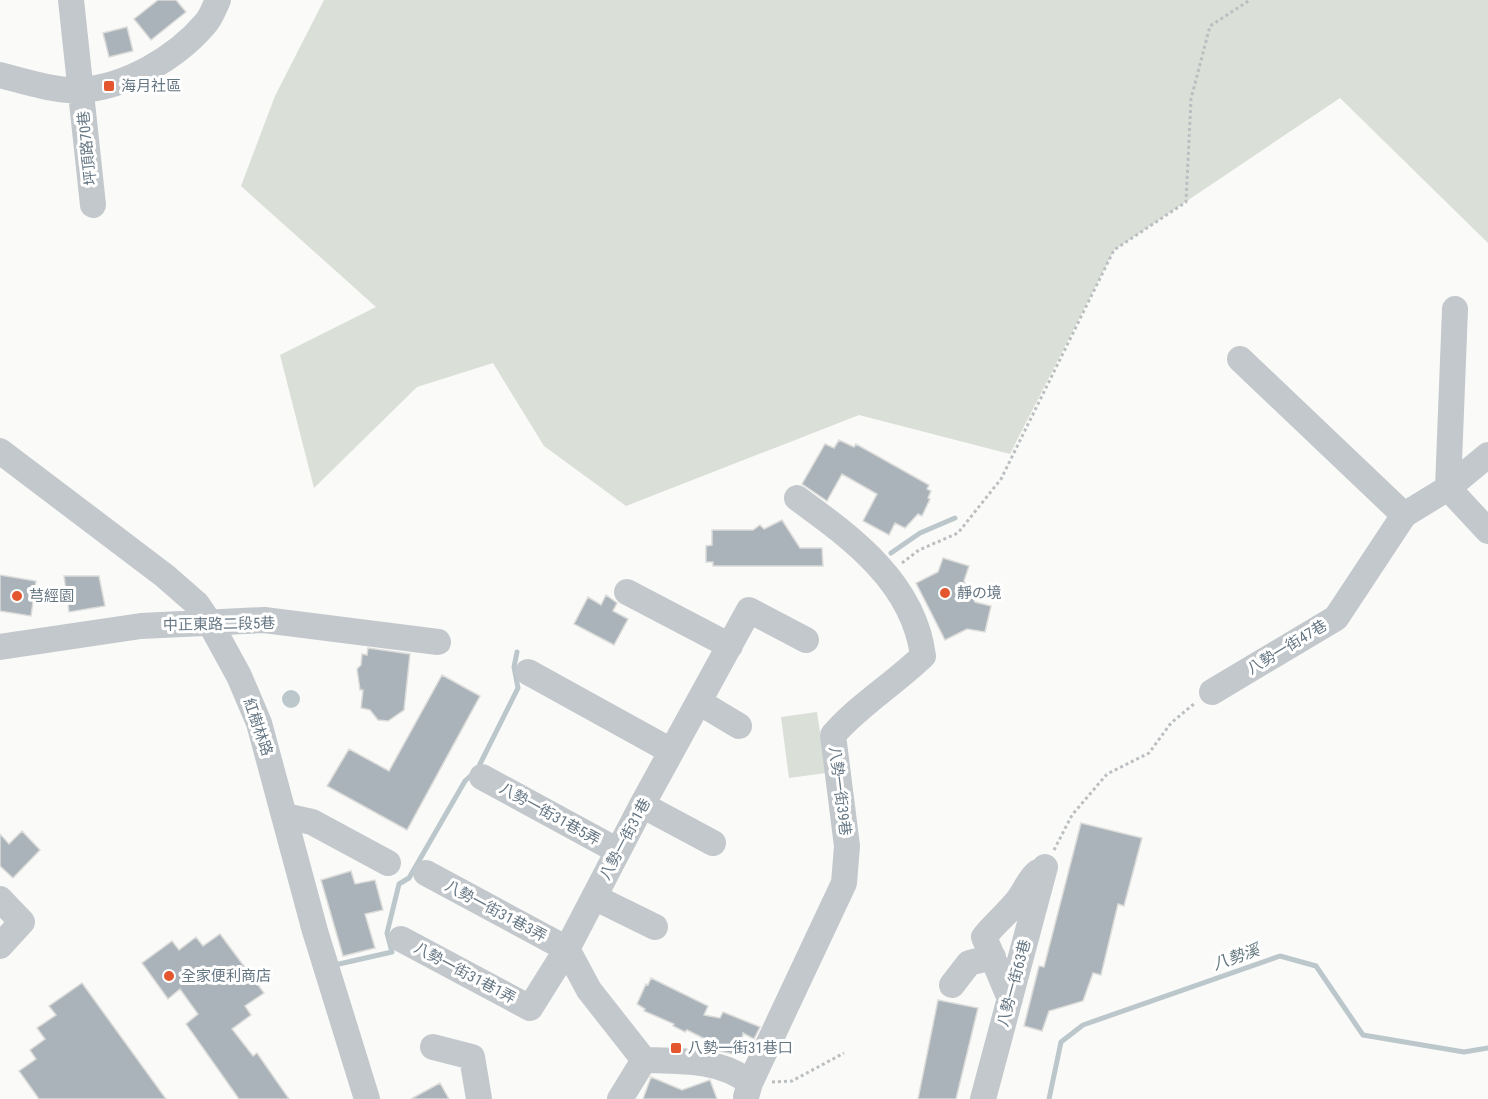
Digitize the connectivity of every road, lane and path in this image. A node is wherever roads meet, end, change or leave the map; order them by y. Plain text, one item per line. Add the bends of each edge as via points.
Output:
1 (70, 0) edge
2 (218, 0) edge
3 (1250, 0) edge
4 (0, 75) edge
5 (80, 91) junction
6 (93, 205) dead end
7 (1455, 309) dead end
8 (1240, 359) dead end
9 (0, 451) edge
10 (1488, 455) edge
11 (1448, 488) junction
12 (797, 498) dead end
13 (1404, 515) junction
14 (1488, 531) edge
15 (886, 575) junction
16 (627, 592) dead end
17 (210, 623) junction
18 (806, 640) dead end
19 (438, 642) dead end
20 (2, 645) edge
21 (730, 646) junction
22 (528, 672) dead end
23 (1212, 692) joint
24 (699, 702) junction
25 (739, 726) dead end
26 (671, 751) junction
27 (482, 777) dead end
28 (642, 805) junction
29 (285, 816) junction
30 (713, 843) dead end
31 (618, 851) junction
32 (388, 863) dead end
33 (1046, 867) junction
34 (426, 873) dead end
35 (594, 897) junction
36 (0, 900) edge
37 (655, 927) dead end
38 (401, 939) dead end
39 (0, 946) edge
40 (567, 949) junction
41 (993, 957) junction
42 (952, 985) dead end
43 (1010, 999) junction
44 (433, 1047) dead end
45 (844, 1053) dead end
46 (644, 1060) junction
47 (747, 1091) edge
48 (368, 1099) edge
49 (479, 1099) edge
50 (620, 1099) edge
51 (983, 1099) edge

1 - 5 street, 坪頂路70巷
2 - 5 street, 坪頂路70巷 via 206,24 173,52 131,78
3 - 15 path via 1210,26 1191,99 1186,202 1114,250 1001,479 958,533 918,550
4 - 5 street, 坪頂路70巷
5 - 6 street, 坪頂路70巷
7 - 11 street
8 - 13 street
9 - 17 street, 紅樹林路 via 165,576 197,604
10 - 11 street
11 - 13 street
11 - 14 street
12 - 15 street, 八勢一街39巷 via 856,541
13 - 23 street, 八勢一街47巷 via 1336,618
15 - 47 street, 八勢一街39巷 via 920,634 923,656 850,716 833,735 847,846 844,883
16 - 21 street
17 - 19 street, 中正東路二段5巷 via 264,620
17 - 20 street, 中正東路二段5巷 via 141,626
17 - 29 street, 紅樹林路 via 259,723
18 - 21 street, 八勢一街31巷 via 749,610
21 - 24 street, 八勢一街31巷
22 - 26 street
23 - 33 path via 1171,723 1149,753 1107,774 1072,815
24 - 25 street
24 - 26 street, 八勢一街31巷
26 - 28 street, 八勢一街31巷
27 - 31 street, 八勢一街31巷5弄
28 - 30 street
28 - 31 street, 八勢一街31巷
29 - 32 street via 312,822
29 - 48 street, 紅樹林路 via 315,931
31 - 35 street, 八勢一街31巷
33 - 41 street via 1028,880 1018,900 984,937
33 - 43 street, 八勢一街63巷
34 - 40 street, 八勢一街31巷3弄
35 - 37 street
35 - 40 street, 八勢一街31巷
36 - 39 street via 22,922
38 - 40 street, 八勢一街31巷1弄 via 530,1008
40 - 46 street via 589,990
41 - 42 street via 969,963
41 - 43 street
43 - 51 street, 八勢一街63巷
44 - 49 street via 472,1057
45 - 47 path via 792,1081 762,1080
46 - 47 street via 694,1062 737,1073
46 - 50 street

